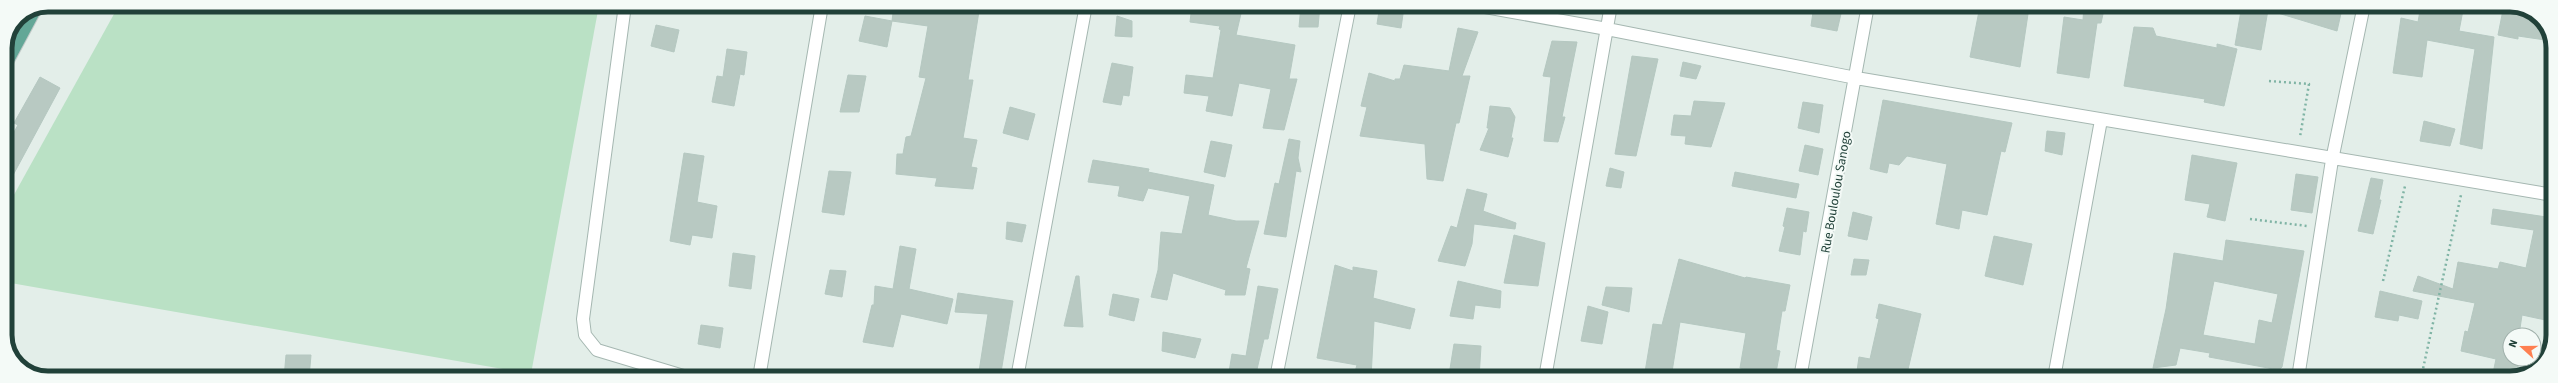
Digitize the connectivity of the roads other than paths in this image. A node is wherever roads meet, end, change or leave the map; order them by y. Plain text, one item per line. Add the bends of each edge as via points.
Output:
1 (624, 12) edge
2 (821, 12) edge
3 (1085, 12) edge
4 (1349, 12) edge
5 (1514, 12) edge
6 (1610, 12) edge
7 (1867, 12) edge
8 (2363, 12) edge
9 (32, 16) edge
10 (1607, 28) junction
11 (12, 53) edge
12 (1856, 78) junction
13 (2101, 120) junction
14 (2332, 160) junction
15 (2546, 194) edge
16 (667, 371) edge
17 (760, 371) edge
18 (1018, 371) edge
19 (1277, 371) edge
20 (1546, 371) edge
21 (1801, 371) edge
22 (2055, 371) edge
23 (2299, 371) edge

1 - 16 street via 583,319 586,335 597,350
2 - 17 street
3 - 18 street
4 - 19 street
5 - 10 street
6 - 10 street
7 - 12 street, Rue Bouloulou Sanogo
8 - 14 street
9 - 11 main road
10 - 12 street
10 - 20 street
12 - 13 street
12 - 21 street, Rue Bouloulou Sanogo
13 - 14 street
13 - 22 street
14 - 15 street
14 - 23 street

